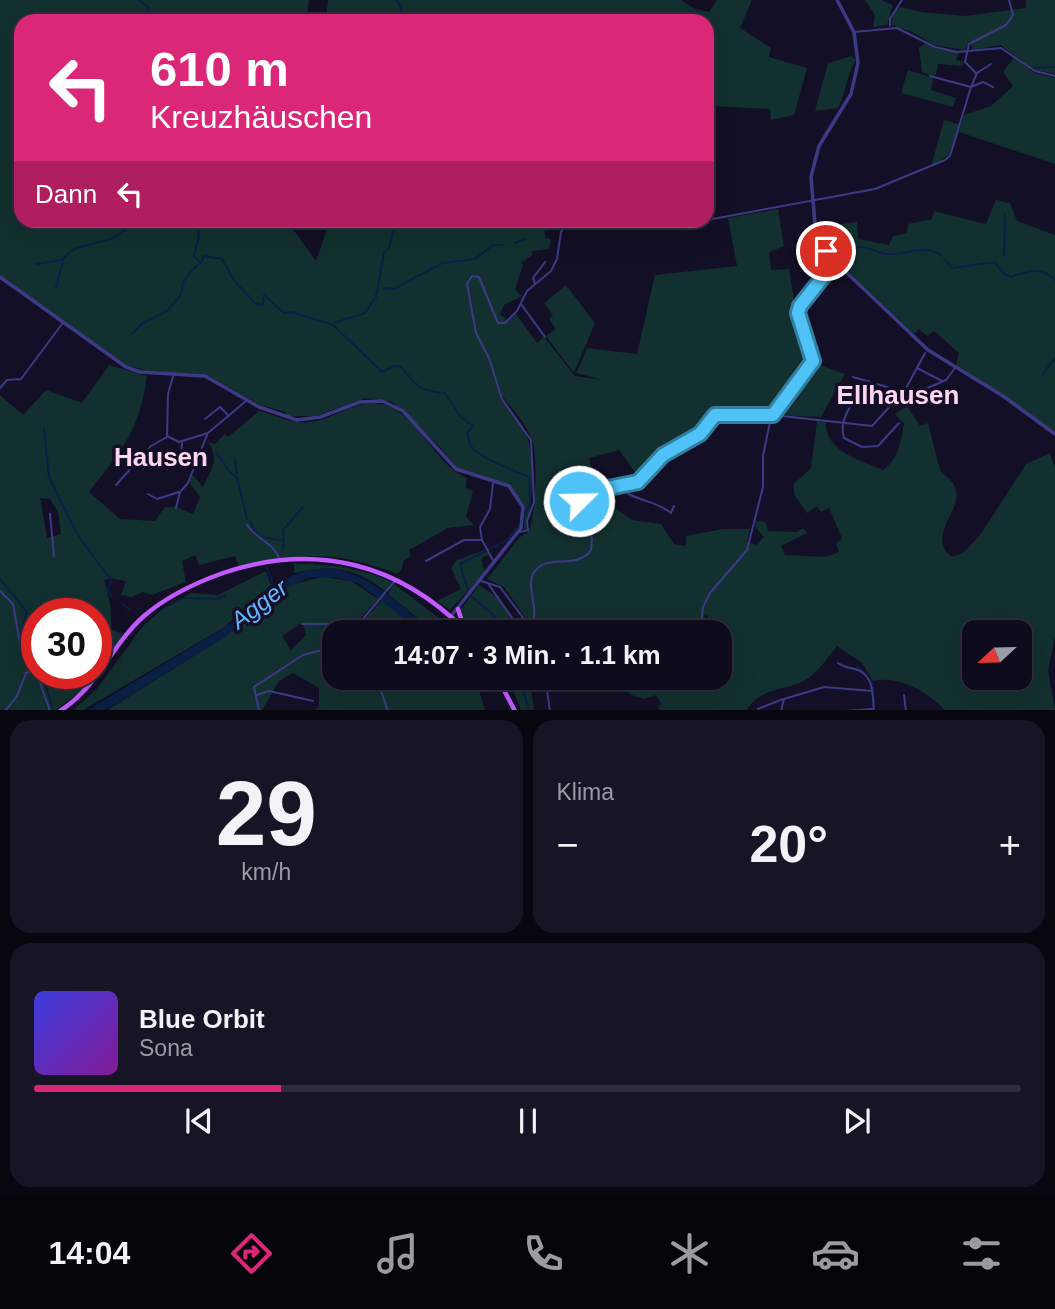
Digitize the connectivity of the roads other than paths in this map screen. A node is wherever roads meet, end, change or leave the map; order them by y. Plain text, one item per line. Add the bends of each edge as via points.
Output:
1 (837, 0) edge
2 (902, 0) edge
3 (1009, 0) edge
4 (890, 27) junction
5 (854, 32) junction
6 (968, 52) junction
7 (991, 64) dead end
8 (977, 73) junction
9 (930, 76) dead end
10 (1055, 76) edge
11 (971, 87) junction
12 (993, 87) dead end
13 (812, 200) junction
14 (714, 219) edge
15 (564, 228) edge
16 (596, 228) edge
17 (616, 228) edge
18 (545, 262) dead end
19 (834, 263) junction
20 (0, 277) edge
21 (536, 285) junction
22 (521, 304) junction
23 (63, 323) junction
24 (545, 337) dead end
25 (925, 353) dead end
26 (955, 367) junction
27 (917, 368) junction
28 (174, 372) junction
29 (853, 377) dead end
30 (943, 381) junction
31 (869, 382) junction
32 (0, 388) edge
33 (904, 392) junction
34 (906, 396) junction
35 (247, 400) junction
36 (772, 416) junction
37 (229, 417) junction
38 (205, 419) dead end
39 (843, 423) junction
40 (899, 423) dead end
41 (206, 434) junction
42 (1055, 434) edge
43 (167, 436) junction
44 (181, 442) junction
45 (167, 469) dead end
46 (493, 480) junction
47 (116, 485) dead end
48 (617, 487) junction
49 (180, 492) junction
50 (148, 495) dead end
51 (674, 506) dead end
52 (176, 509) dead end
53 (50, 514) dead end
54 (247, 525) dead end
55 (519, 531) junction
56 (482, 540) junction
57 (54, 556) dead end
58 (280, 561) junction
59 (426, 561) dead end
60 (495, 562) junction
61 (394, 578) junction
62 (481, 581) junction
63 (489, 584) junction
64 (0, 591) edge
65 (458, 608) junction
66 (451, 616) junction
67 (361, 620) edge
68 (455, 620) edge
69 (462, 620) edge
70 (514, 620) edge
71 (701, 620) edge
72 (302, 624) dead end
73 (322, 624) edge
74 (21, 649) edge
75 (322, 651) edge
76 (838, 663) dead end
77 (856, 664) dead end
78 (854, 669) junction
79 (21, 686) edge
80 (43, 689) edge
81 (381, 690) edge
82 (504, 690) edge
83 (547, 690) edge
84 (872, 691) junction
85 (256, 695) junction
86 (904, 695) dead end
87 (784, 699) junction
88 (313, 701) dead end
89 (758, 709) edge
90 (874, 709) edge
91 (5, 710) edge
92 (50, 710) edge
93 (60, 710) edge
94 (259, 710) edge
95 (388, 710) edge
96 (515, 710) edge
97 (550, 710) edge
98 (781, 710) edge
99 (845, 710) edge
100 (906, 710) edge

1 - 5 street
2 - 4 street
3 - 6 street via 1010,21 970,43
4 - 5 street
4 - 6 street via 913,33 935,47
5 - 13 street via 858,54 854,87 819,146 811,177
6 - 8 street via 966,65
6 - 10 street via 1001,48 1032,70
7 - 8 street
8 - 11 street
9 - 11 street
11 - 12 street via 983,82
11 - 13 street via 945,160 888,186
13 - 14 street
13 - 19 street via 819,236
15 - 21 street via 554,266
16 - 17 street
18 - 21 street via 533,278
19 - 26 street via 928,350
19 - 36 street via 800,306 800,324 813,361
20 - 23 street
21 - 22 street
22 - 24 street
22 - 55 street via 505,323 499,323 479,277 469,279 480,346 489,358 502,399 531,440 534,502 528,530
23 - 28 street via 126,367 140,372
23 - 32 street via 21,379 7,380
25 - 27 street
26 - 30 street
26 - 42 street
27 - 30 street
27 - 33 street
28 - 35 street via 205,376
28 - 43 street via 168,394
29 - 31 street
30 - 34 street
31 - 33 street
31 - 39 street
33 - 34 street
34 - 39 street via 888,407 872,426
35 - 37 street
35 - 46 street via 274,414 306,420 360,402 382,401 403,411 452,466 468,476
36 - 39 street
36 - 48 street via 715,415 700,434 663,455 638,482
36 - 71 street via 763,456 763,487 747,550 710,593
37 - 38 street via 218,406
37 - 41 street
39 - 40 street via 844,438 862,447 878,446
41 - 44 street
41 - 49 street via 188,483
43 - 44 street
43 - 47 street via 151,446
44 - 45 street via 181,453
46 - 55 street via 516,494 523,519
46 - 56 street via 490,509 480,527
48 - 51 street via 631,498 671,513
48 - 63 street via 580,497 592,547 580,560 536,569 532,623 500,587
49 - 50 street via 156,499
49 - 52 street
53 - 57 street
54 - 58 street via 258,539 274,547
55 - 60 street
56 - 59 street via 470,538
56 - 60 street
58 - 61 main road via 341,562
58 - 93 main road via 215,576 157,605 132,627 90,685
60 - 62 street
61 - 66 main road
61 - 67 street
62 - 63 street
62 - 65 street
63 - 70 street
64 - 74 street via 13,604
65 - 66 street
65 - 69 main road
66 - 68 main road
72 - 73 street
75 - 85 street via 303,655 254,687
76 - 78 street
77 - 78 street
78 - 84 street via 870,681
79 - 91 street
80 - 92 street
81 - 95 street
82 - 96 main road
83 - 97 street
84 - 87 street via 824,687
84 - 90 street
85 - 88 street via 269,691
85 - 94 street
86 - 100 street
87 - 89 street
87 - 98 street
90 - 99 street

